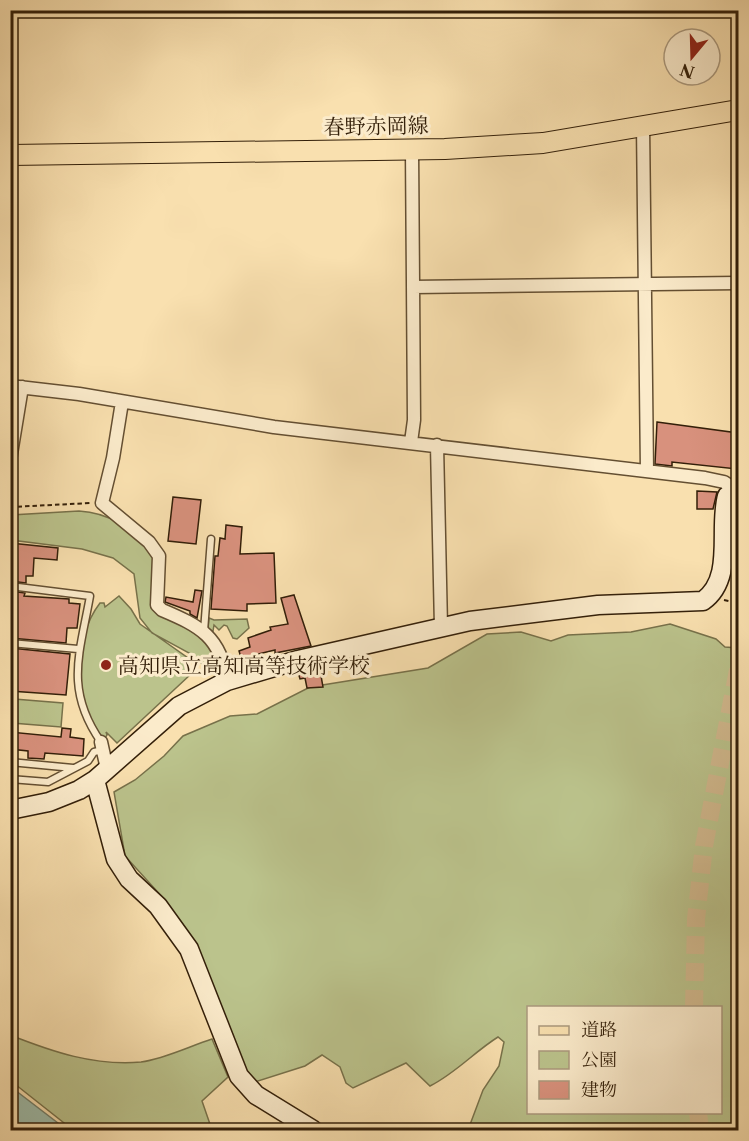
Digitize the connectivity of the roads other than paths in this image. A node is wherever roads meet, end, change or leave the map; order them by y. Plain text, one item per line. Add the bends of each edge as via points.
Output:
1 (738, 110) edge
2 (643, 125) junction
3 (412, 149) junction
4 (10, 155) edge
5 (738, 283) edge
6 (646, 285) junction
7 (413, 287) junction
8 (16, 387) edge
9 (122, 402) junction
10 (411, 442) junction
11 (437, 445) junction
12 (10, 460) edge
13 (647, 471) junction
14 (737, 490) edge
15 (211, 538) dead end
16 (10, 586) edge
17 (441, 627) junction
18 (204, 631) junction
19 (10, 643) edge
20 (78, 649) junction
21 (227, 681) junction
22 (102, 746) junction
23 (10, 762) edge
24 (74, 768) junction
25 (101, 775) junction
26 (10, 779) edge
27 (10, 810) edge
28 (313, 1131) edge

1 - 2 main road, 春野赤岡線
2 - 3 main road, 春野赤岡線 via 543,142
2 - 6 street
3 - 4 main road, 春野赤岡線
3 - 7 street
5 - 6 street
6 - 7 street
6 - 13 street
7 - 10 street
8 - 9 street
8 - 12 street
9 - 10 street via 274,427
9 - 18 street via 102,503 156,549 161,564 157,601 160,609
10 - 11 street
11 - 13 street
11 - 17 street
13 - 14 street via 724,482
14 - 17 street via 727,496 724,508 719,585 703,601 598,605
15 - 18 lane
16 - 20 lane via 90,596
17 - 21 street
18 - 21 street via 219,653
19 - 20 lane
20 - 22 lane via 76,681 81,703
21 - 25 street via 179,706
22 - 24 lane via 88,761
22 - 25 street
23 - 24 lane
24 - 26 lane via 48,782
25 - 27 street via 60,798
25 - 28 street via 116,860 129,879 158,906 189,949 239,1076 256,1095

